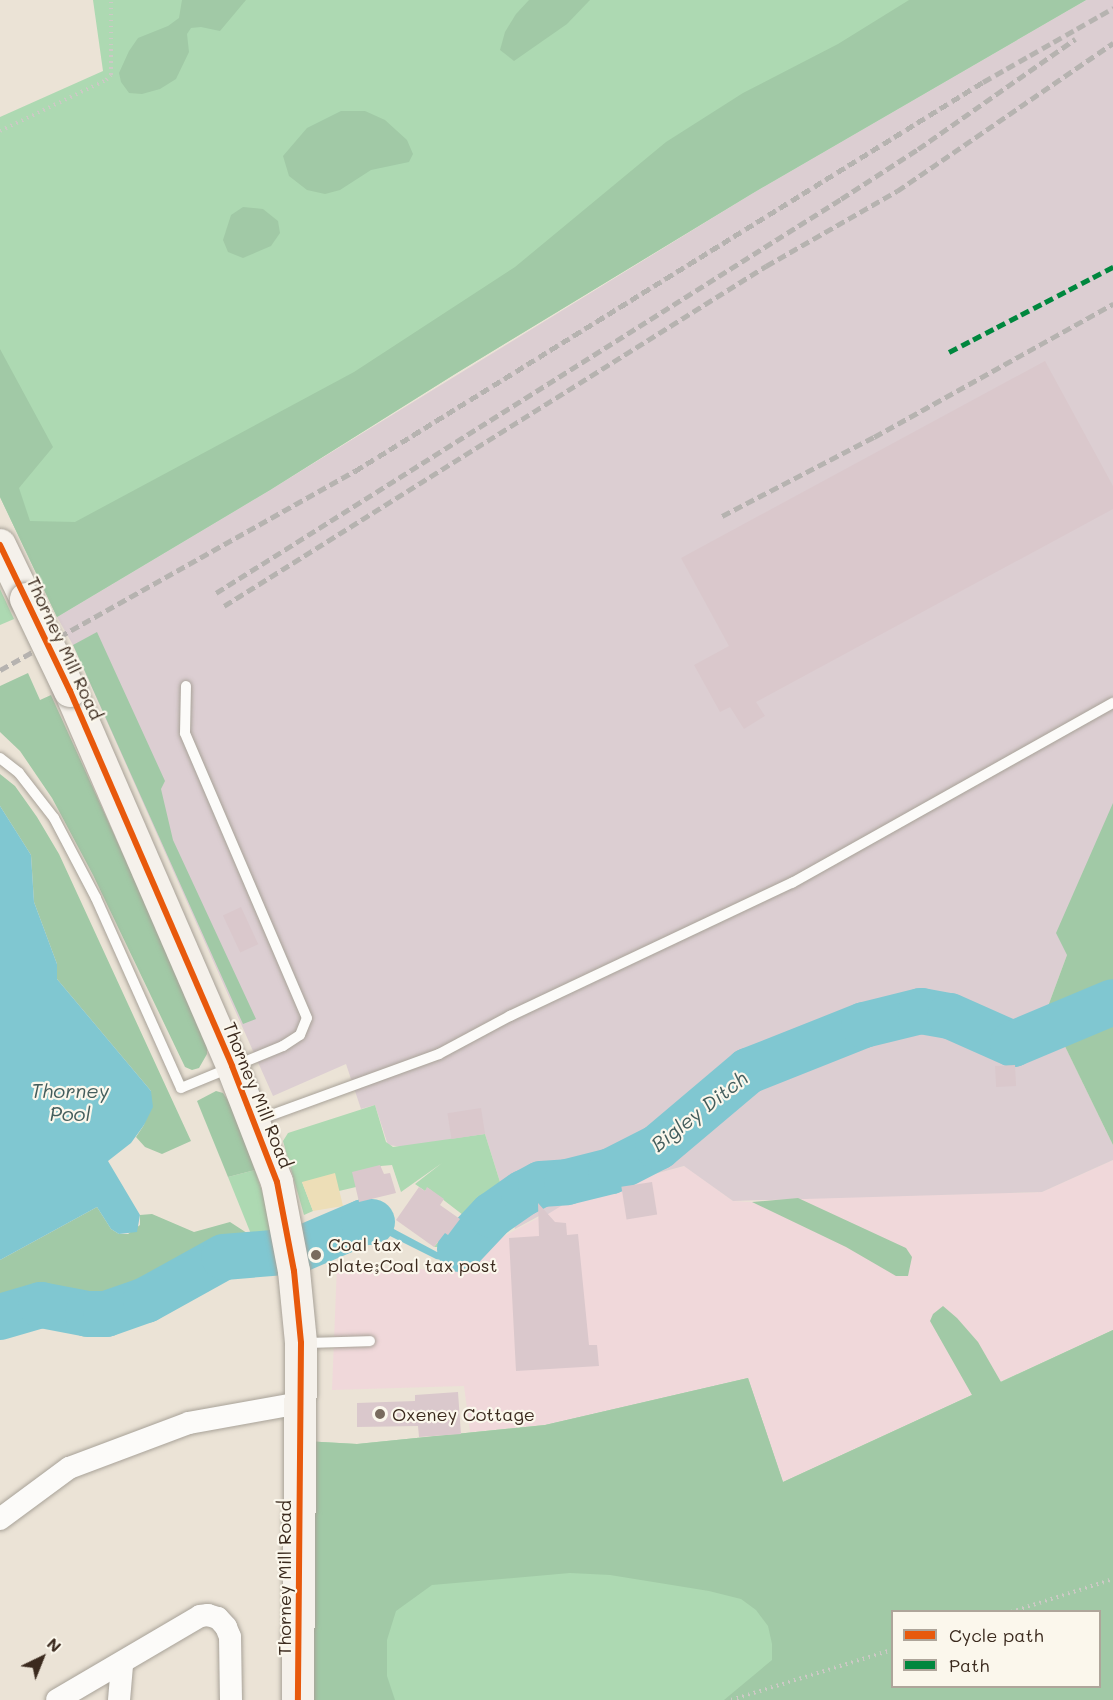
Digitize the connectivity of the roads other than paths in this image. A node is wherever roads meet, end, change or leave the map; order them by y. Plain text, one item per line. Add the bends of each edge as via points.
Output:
1 (0, 545) edge
2 (186, 686) dead end
3 (1113, 703) edge
4 (0, 758) edge
5 (232, 1066) junction
6 (254, 1121) junction
7 (370, 1341) dead end
8 (301, 1343) junction
9 (300, 1403) junction
10 (0, 1518) edge
11 (122, 1664) junction
12 (57, 1700) edge
13 (119, 1700) edge
14 (231, 1700) edge
15 (298, 1700) edge

1 - 5 street, Thorney Mill Road, bridge via 70,691
2 - 5 lane via 184,733 307,1018 300,1035 292,1041
3 - 6 lane via 792,883 510,1016 439,1054
4 - 5 lane via 19,773 54,818 96,898 181,1088
5 - 6 street, Thorney Mill Road
6 - 8 street, Thorney Mill Road via 277,1182 294,1271
7 - 8 lane
8 - 9 street, Thorney Mill Road
9 - 10 street via 189,1423 69,1468
9 - 15 street, Thorney Mill Road
11 - 12 street
11 - 13 street
11 - 14 street via 200,1616 218,1618 230,1637

